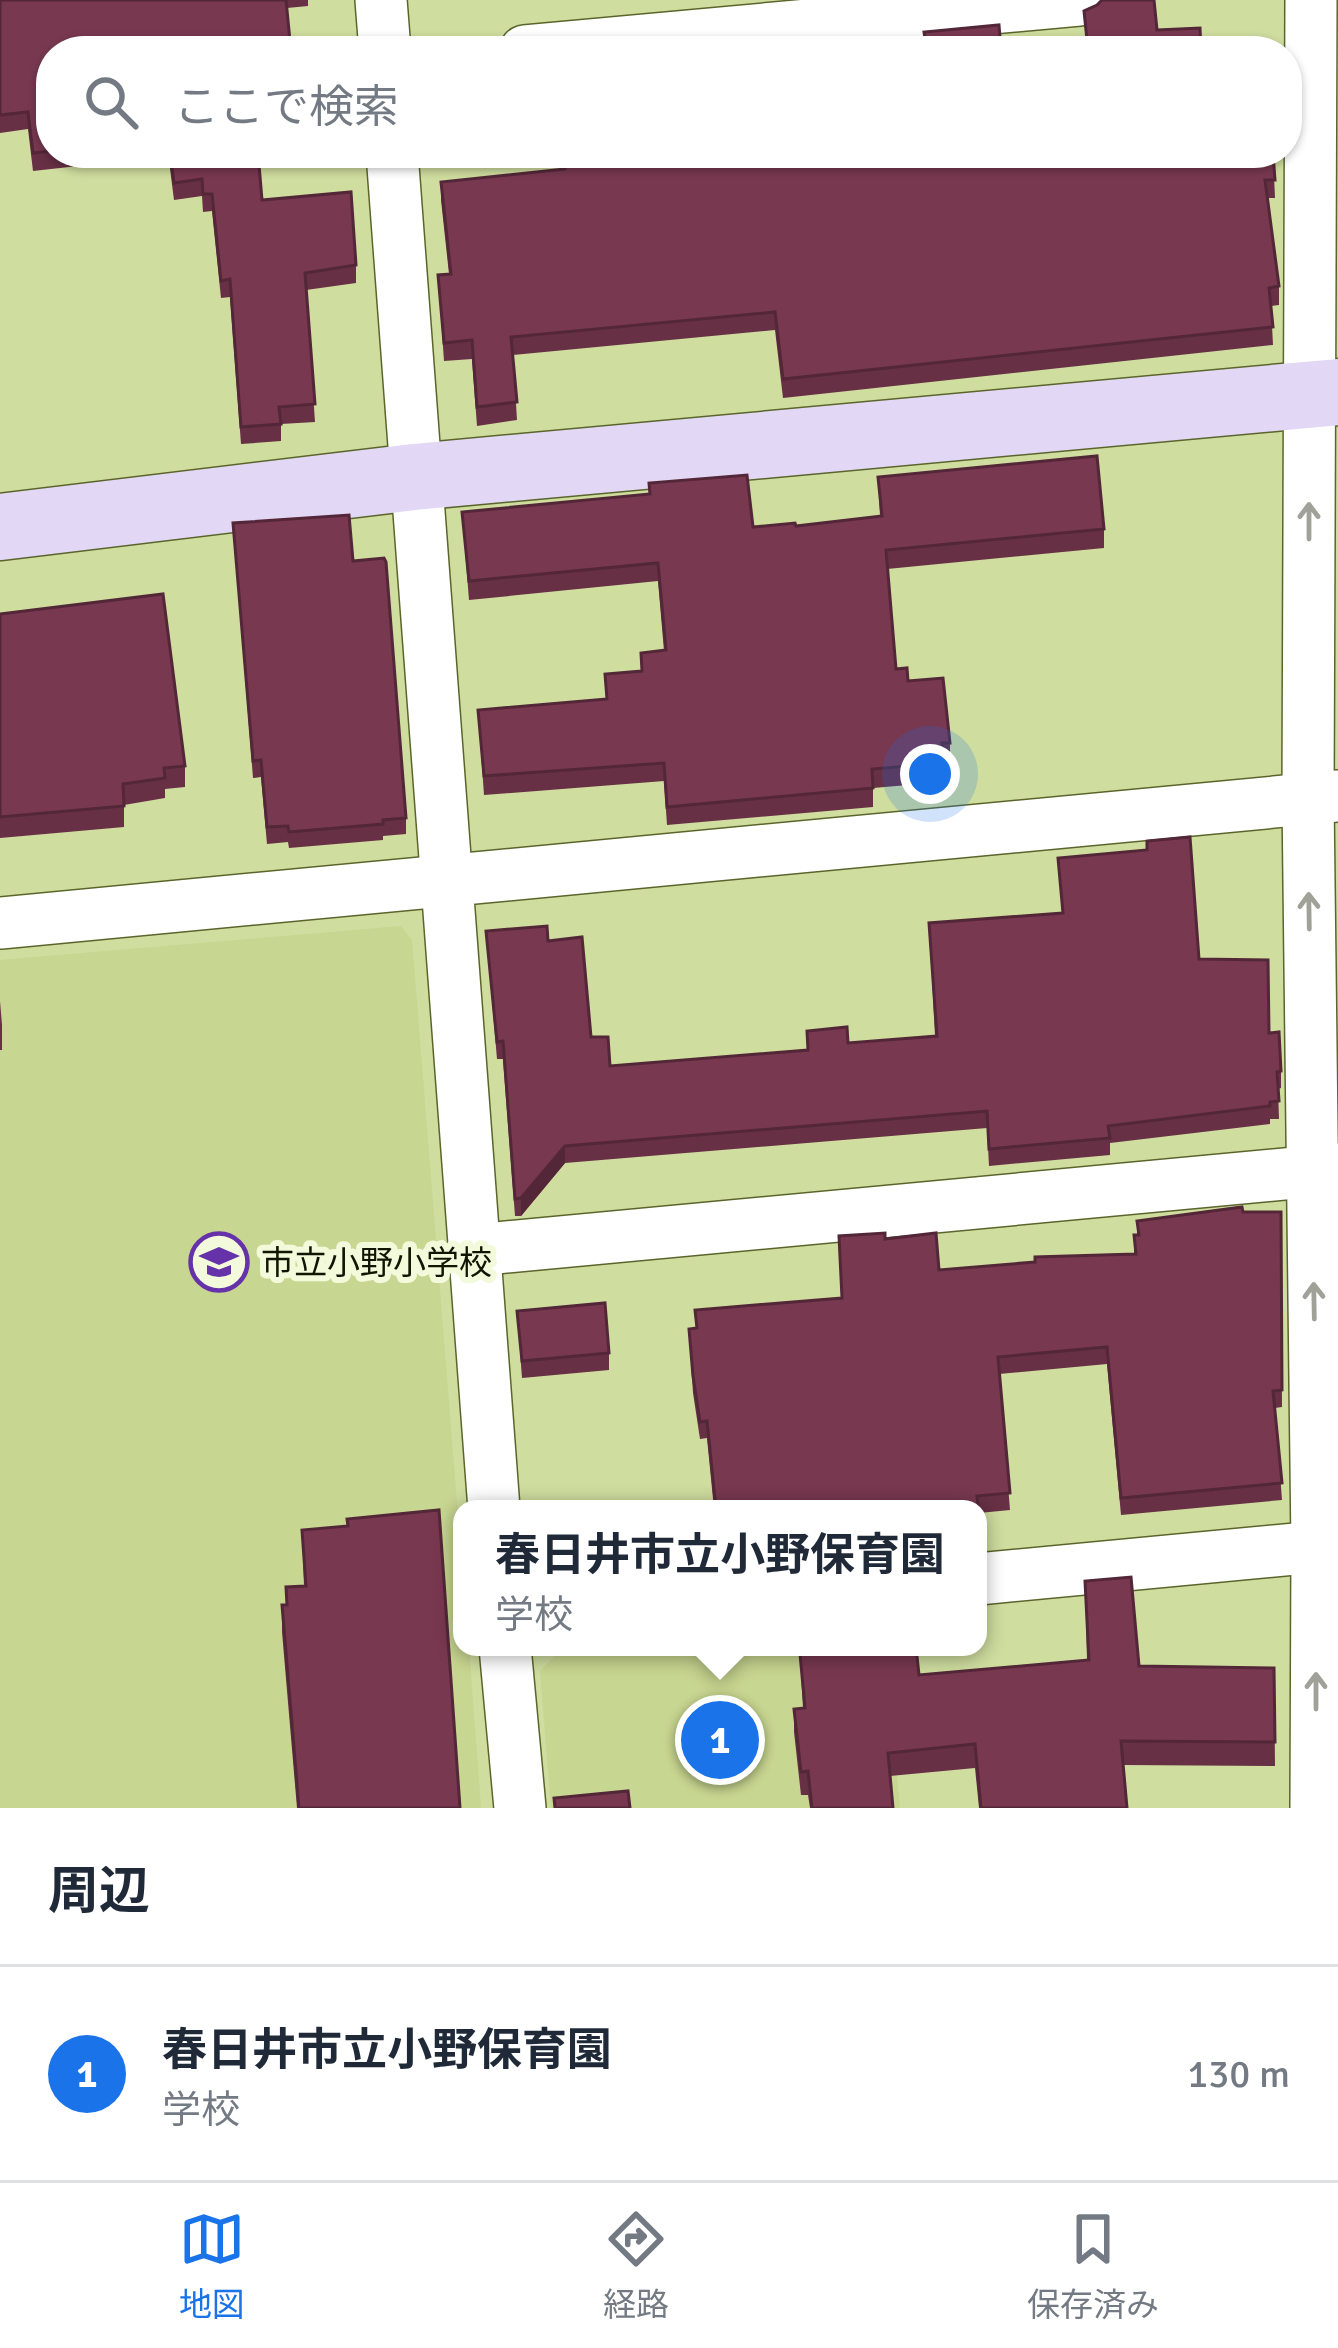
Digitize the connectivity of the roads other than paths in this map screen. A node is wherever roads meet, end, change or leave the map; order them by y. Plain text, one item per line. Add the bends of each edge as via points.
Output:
1 (381, 0) edge
2 (1079, 0) edge
3 (1311, 0) edge
4 (384, 36) edge
5 (688, 36) edge
6 (393, 168) edge
7 (1324, 393) edge
8 (414, 477) junction
9 (0, 524) edge
10 (1323, 797) edge
11 (447, 880) junction
12 (0, 922) edge
13 (1325, 1170) edge
14 (475, 1250) junction
15 (493, 1500) edge
16 (1328, 1546) edge
17 (987, 1578) edge
18 (506, 1656) edge
19 (520, 1808) edge
20 (1316, 1808) edge

1 - 4 street
2 - 5 street
3 - 7 street
6 - 8 street
7 - 8 street
10 -> 7 street
8 - 9 street
8 - 11 street
10 - 11 street
13 -> 10 street
11 - 12 street
11 - 14 street
13 - 14 street
16 -> 13 street
14 - 15 street
16 - 17 street
20 -> 16 street
18 - 19 street

